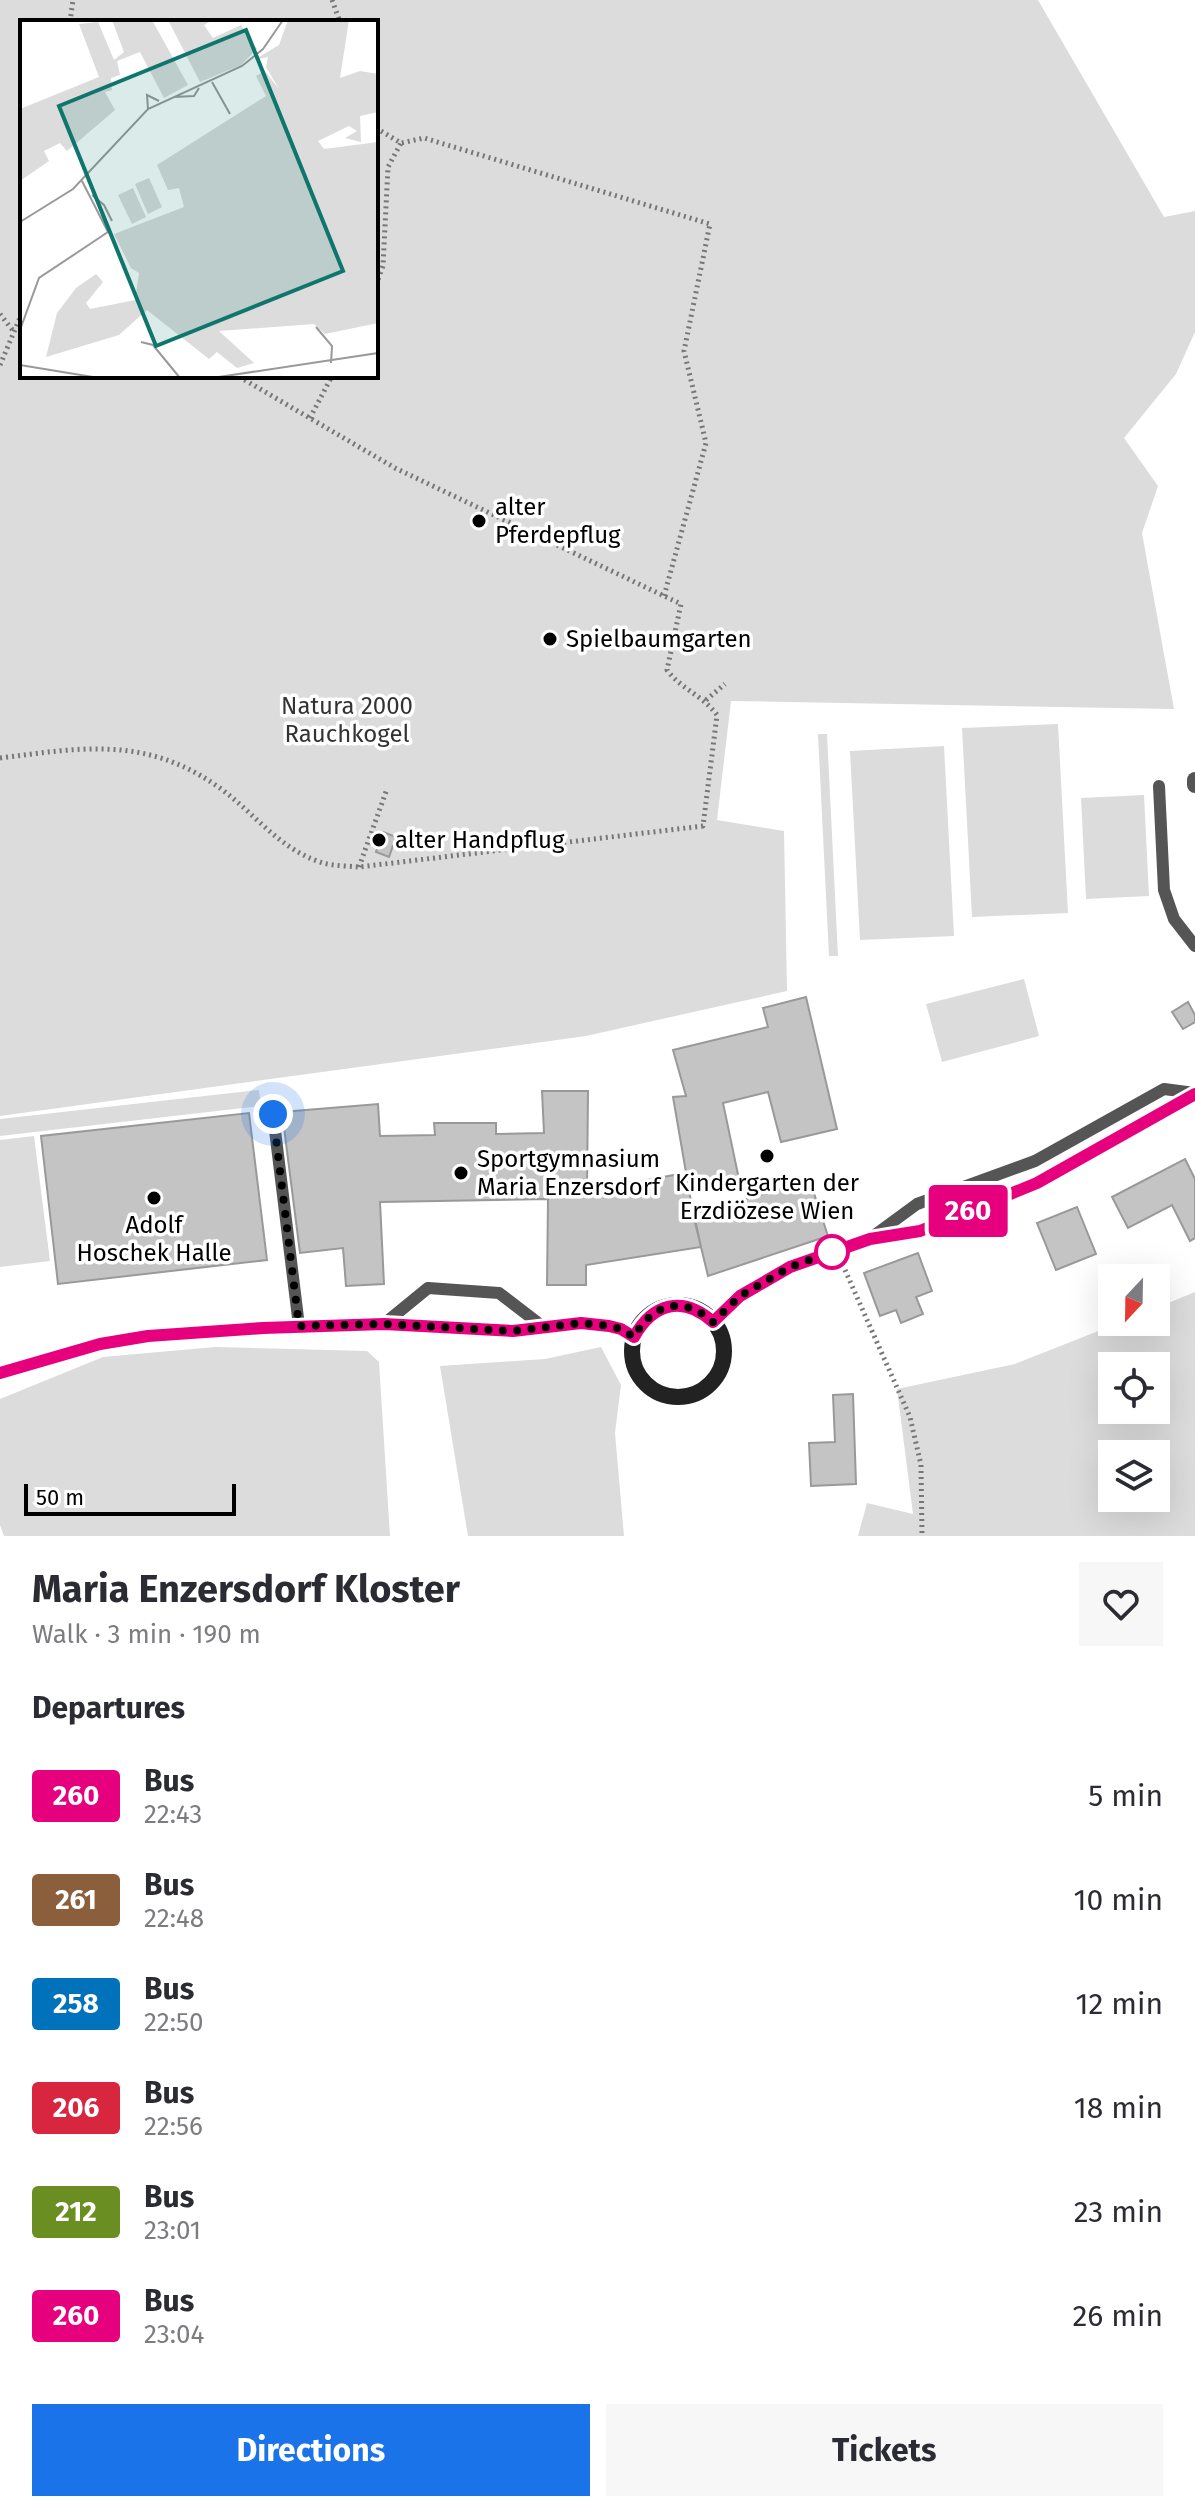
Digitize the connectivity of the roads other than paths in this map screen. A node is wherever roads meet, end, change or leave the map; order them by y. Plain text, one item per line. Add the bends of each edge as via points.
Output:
1 (1159, 786) dead end
2 (1195, 946) edge
3 (1195, 1093) edge
4 (273, 1114) dead end
5 (870, 1239) junction
6 (713, 1322) junction
7 (384, 1324) junction
8 (299, 1326) junction
9 (546, 1329) junction
10 (634, 1337) junction
11 (0, 1373) edge

1 - 2 lane via 1164,890 1174,919
3 - 5 main road via 1037,1183 920,1231
3 - 5 lane via 1164,1089 1035,1161 917,1204
4 - 8 lane
5 - 6 main road via 790,1267 740,1296
6 - 10 main road via 686,1306 670,1306 642,1322
6 - 10 main road via 722,1338 719,1371 712,1382 686,1397 666,1396 644,1383 631,1351
7 - 8 main road
7 - 9 main road
7 - 9 lane via 428,1288 499,1293
8 - 11 main road via 148,1336
9 - 10 main road via 601,1324

